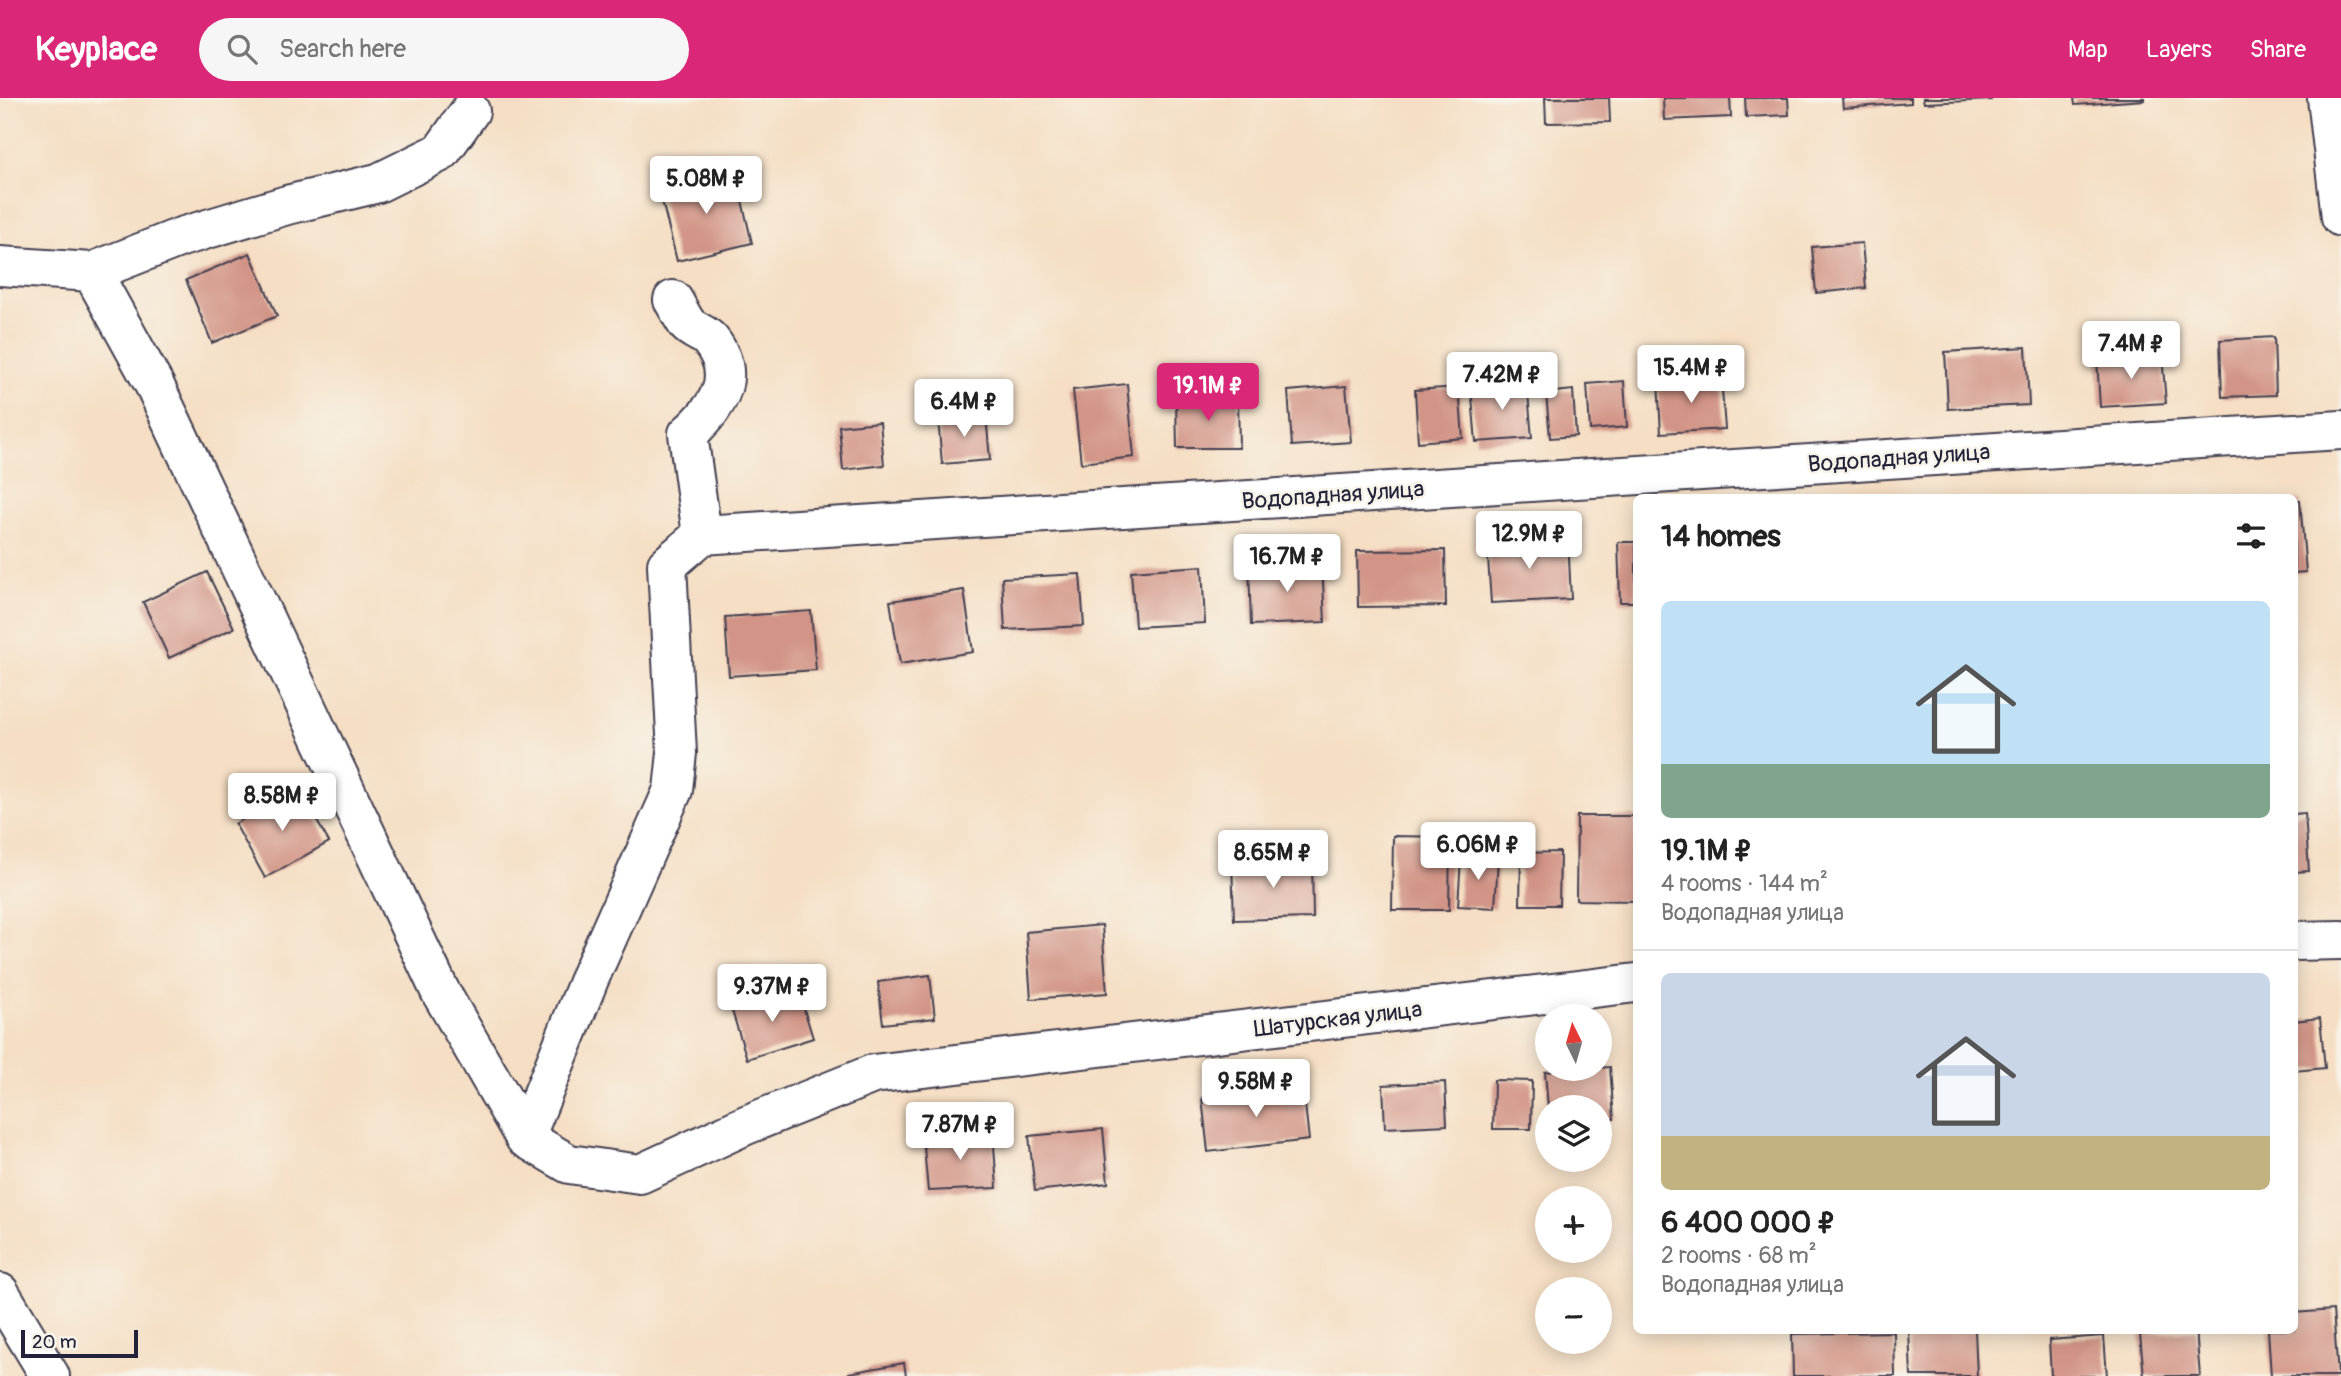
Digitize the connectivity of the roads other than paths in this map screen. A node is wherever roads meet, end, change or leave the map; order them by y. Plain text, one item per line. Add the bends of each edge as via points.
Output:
1 (2327, 98) edge
2 (470, 111) dead end
3 (2341, 217) edge
4 (0, 266) edge
5 (92, 272) junction
6 (673, 300) dead end
7 (2341, 430) edge
8 (702, 535) junction
9 (2341, 940) edge
10 (2298, 941) edge
11 (1633, 983) edge
12 (525, 1138) junction
13 (0, 1293) edge
14 (50, 1376) edge

1 - 3 street
2 - 5 street via 441,152 378,183 181,237
4 - 5 street
5 - 12 street via 155,386 440,991
6 - 8 street via 688,326 708,338 722,358 723,391 706,418 688,434
7 - 8 street, Водопадная улица
8 - 12 street via 667,565 677,753 673,790 590,976
9 - 10 street
11 - 12 street, Шатурская улица via 873,1074 640,1174 569,1164
13 - 14 street

